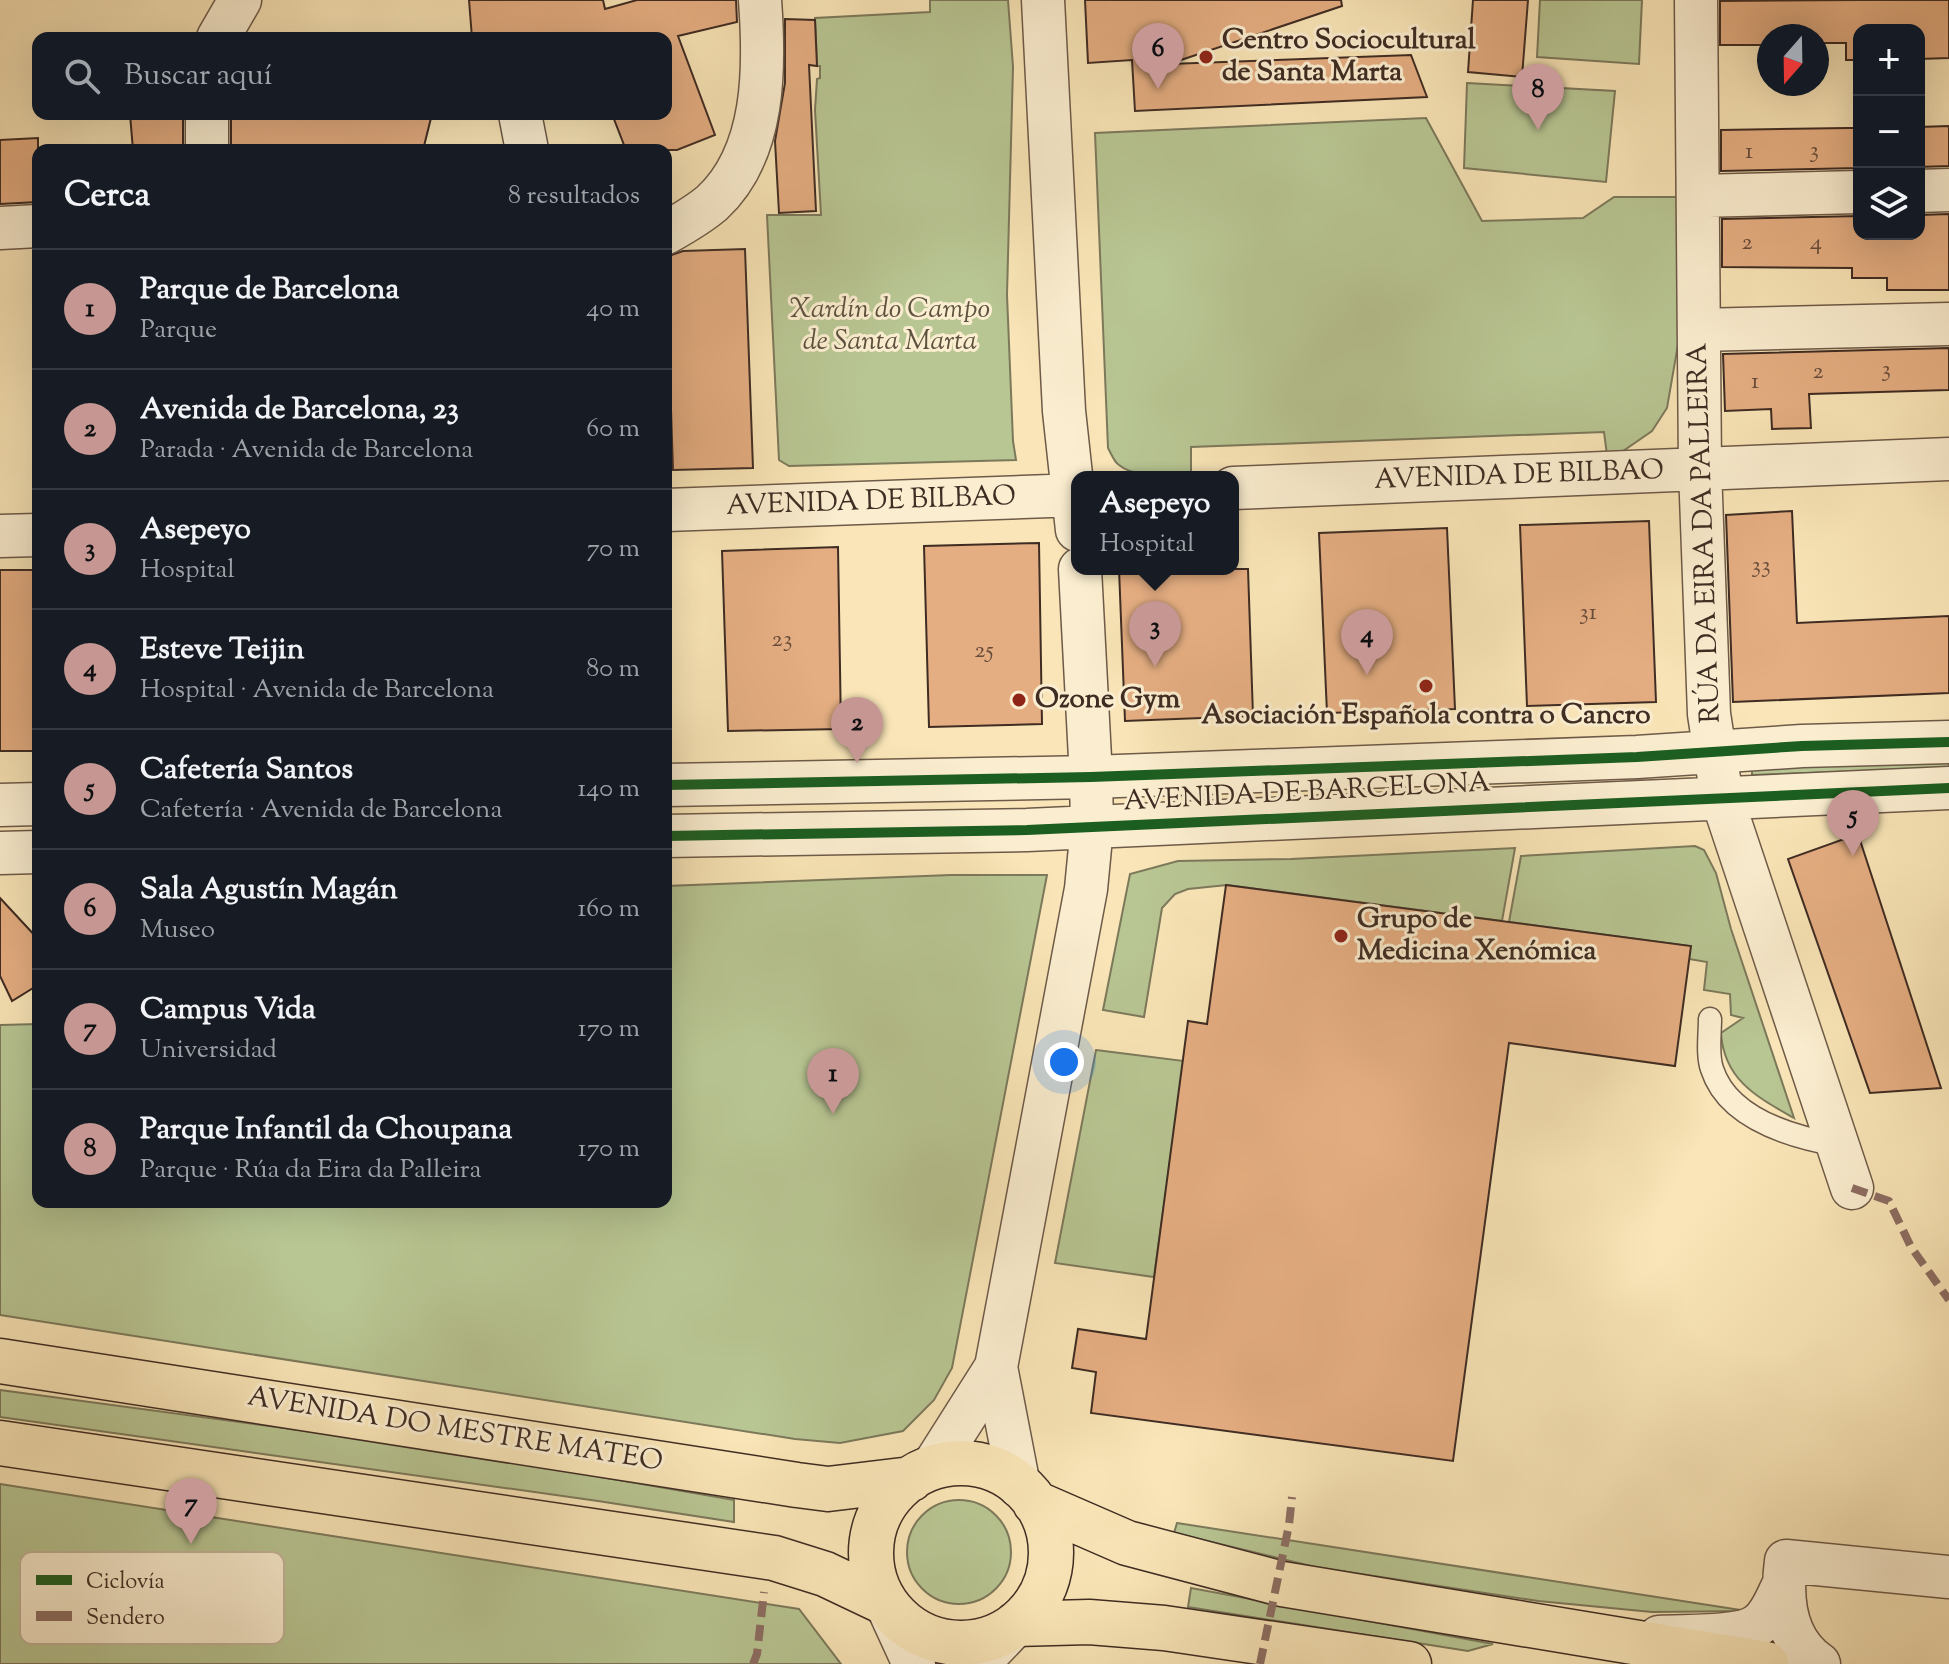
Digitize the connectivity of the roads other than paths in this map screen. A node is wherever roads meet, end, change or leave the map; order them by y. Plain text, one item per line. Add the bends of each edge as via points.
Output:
1 (240, 0) edge
2 (760, 0) edge
3 (1043, 0) edge
4 (1696, 0) edge
5 (221, 32) edge
6 (207, 120) edge
7 (521, 120) edge
8 (207, 144) edge
9 (526, 144) edge
10 (1949, 190) edge
11 (1925, 191) edge
12 (1853, 192) edge
13 (1698, 196) junction
14 (32, 226) edge
15 (0, 228) edge
16 (672, 230) edge
17 (1949, 324) edge
18 (1699, 330) junction
19 (1949, 459) edge
20 (1700, 469) junction
21 (1072, 471) edge
22 (1239, 488) edge
23 (1071, 507) edge
24 (672, 510) edge
25 (32, 535) edge
26 (0, 536) edge
27 (1080, 575) edge
28 (1949, 742) edge
29 (1713, 752) junction
30 (1091, 777) junction
31 (672, 785) edge
32 (1949, 788) edge
33 (1722, 798) junction
34 (32, 804) edge
35 (0, 805) edge
36 (1092, 827) junction
37 (672, 836) edge
38 (32, 852) edge
39 (0, 853) edge
40 (1710, 1019) dead end
41 (1838, 1145) junction
42 (1852, 1188) dead end
43 (0, 1361) edge
44 (996, 1367) junction
45 (0, 1443) edge
46 (922, 1474) junction
47 (1027, 1494) junction
48 (1949, 1577) edge
49 (1783, 1586) junction
50 (886, 1603) junction
51 (1016, 1624) junction
52 (1614, 1639) junction
53 (914, 1664) edge
54 (978, 1664) edge
55 (1409, 1664) edge
56 (1766, 1664) edge
57 (1819, 1664) edge

1 - 5 street
2 - 16 street via 760,97 744,156 713,202
3 - 21 street
4 - 13 street, RÚA DA EIRA DA PALLEIRA
6 - 8 street
7 - 9 street
10 - 11 street
12 - 13 street
13 - 18 street, RÚA DA EIRA DA PALLEIRA
14 - 15 street
17 - 18 street
18 - 20 street, RÚA DA EIRA DA PALLEIRA
19 - 20 street, AVENIDA DE BILBAO
20 - 22 street, AVENIDA DE BILBAO
20 - 29 street, RÚA DA EIRA DA PALLEIRA
23 - 24 street, AVENIDA DE BILBAO
25 - 26 street
27 - 30 street
28 - 29 street, AVENIDA DE BARCELONA
29 - 30 street, AVENIDA DE BARCELONA
29 - 33 street, RÚA DA EIRA DA PALLEIRA
30 - 31 street, AVENIDA DE BARCELONA
30 - 36 street
32 - 33 street, AVENIDA DE BARCELONA
33 - 36 street, AVENIDA DE BARCELONA
33 - 41 street, RÚA DA EIRA DA PALLEIRA
34 - 35 street
36 - 37 street, AVENIDA DE BARCELONA
36 - 44 street via 1086,889
38 - 39 street
40 - 41 lane via 1712,1068 1730,1100 1765,1124 1806,1140
41 - 42 street, RÚA DA EIRA DA PALLEIRA
43 - 46 main road, AVENIDA DO MESTRE MATEO via 805,1487 841,1488
44 - 46 street
44 - 47 street
45 - 50 main road via 774,1558 825,1574
46 - 47 main road via 952,1464 980,1466 1001,1473
46 - 50 main road via 888,1501 872,1537 873,1569
47 - 51 main road via 1047,1530 1050,1562 1035,1604
47 - 52 main road via 1127,1543 1282,1584
48 - 49 street via 1786,1561
49 - 52 street via 1759,1625 1743,1632
49 - 57 street via 1792,1631
50 - 51 main road via 909,1627 946,1641 977,1641
50 - 53 street
51 - 54 street
51 - 55 main road via 1152,1627
52 - 56 main road

